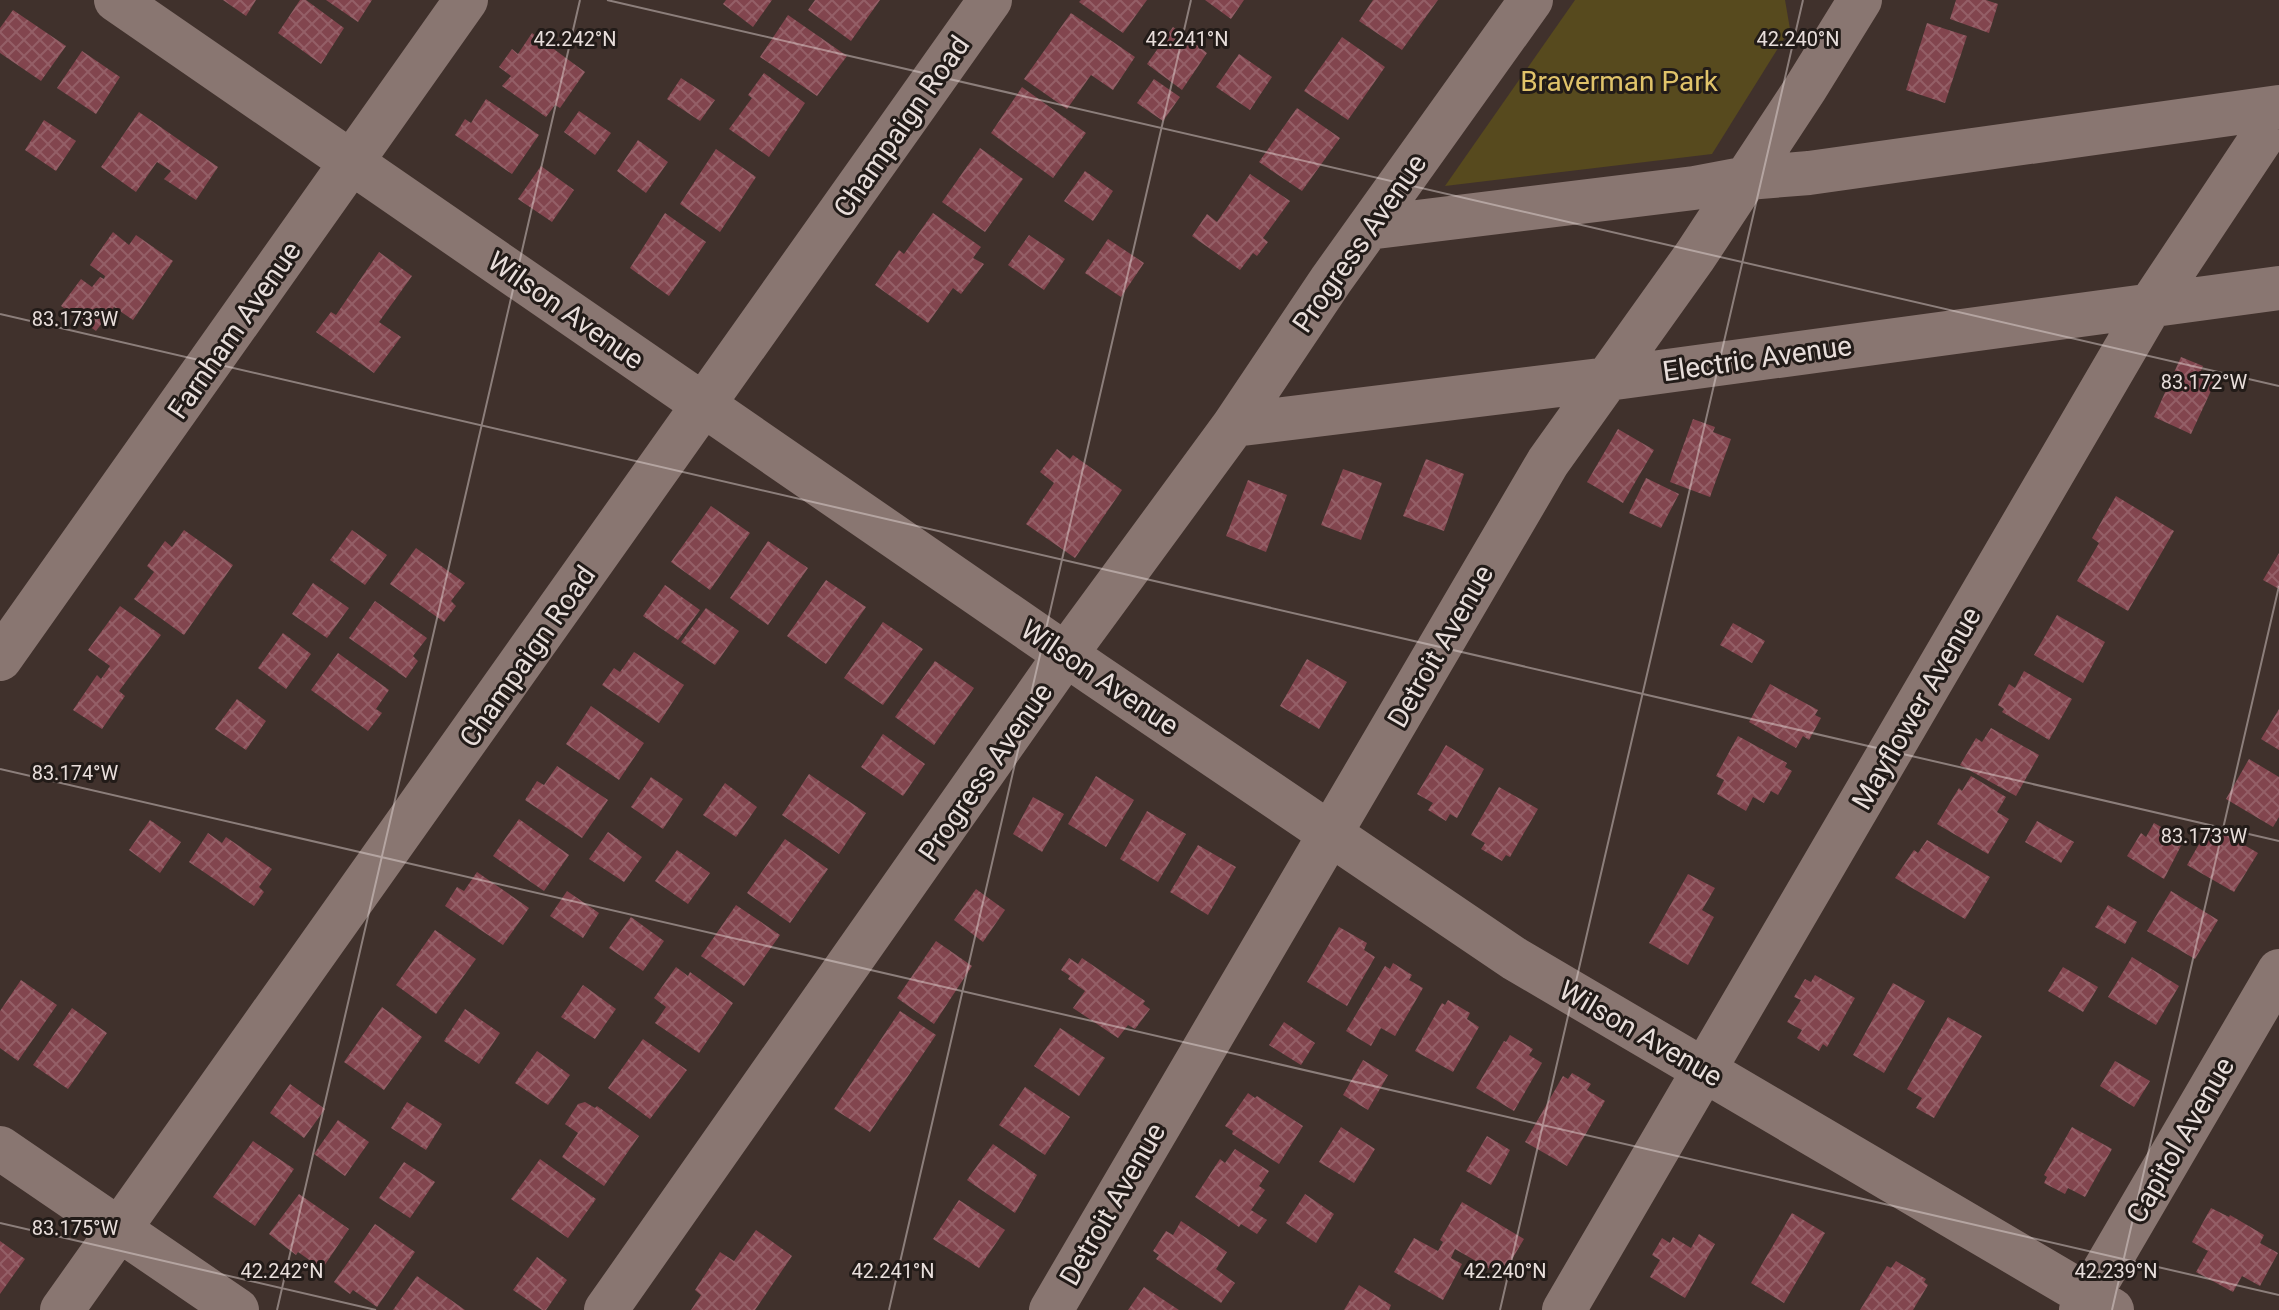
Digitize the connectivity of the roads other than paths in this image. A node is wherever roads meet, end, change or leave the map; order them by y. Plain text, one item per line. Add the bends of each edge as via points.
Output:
1 (116, 0) edge
2 (466, 0) edge
3 (990, 0) edge
4 (1531, 0) edge
5 (1860, 0) edge
6 (2279, 110) edge
7 (353, 162) junction
8 (1747, 178) junction
9 (1368, 228) junction
10 (2279, 288) edge
11 (2152, 303) junction
12 (1608, 379) junction
13 (704, 405) junction
14 (1234, 425) junction
15 (1066, 654) junction
16 (0, 659) edge
17 (1329, 835) junction
18 (2279, 971) edge
19 (1705, 1070) junction
20 (0, 1148) edge
21 (118, 1229) junction
22 (2094, 1306) edge
23 (62, 1310) edge
24 (237, 1310) edge
25 (606, 1310) edge
26 (1051, 1310) edge
27 (1564, 1310) edge

1 - 7 street, Wilson Avenue
2 - 7 street, Farnham Avenue
3 - 13 street, Champaign Road
4 - 9 street, Progress Avenue
5 - 8 street, Detroit Avenue
6 - 8 street
6 - 11 street, Mayflower Avenue
7 - 13 street, Wilson Avenue
7 - 16 street, Farnham Avenue
8 - 9 street
8 - 12 street, Detroit Avenue
9 - 14 street, Progress Avenue
10 - 11 street, Electric Avenue
11 - 12 street, Electric Avenue
11 - 19 street, Mayflower Avenue
12 - 14 street, Electric Avenue
12 - 17 street, Detroit Avenue via 1548,462
13 - 15 street, Wilson Avenue
13 - 21 street, Champaign Road
14 - 15 street, Progress Avenue
15 - 17 street, Wilson Avenue
15 - 25 street, Progress Avenue
17 - 19 street, Wilson Avenue via 1515,959
17 - 26 street, Detroit Avenue
18 - 22 street, Capitol Avenue
19 - 22 street, Wilson Avenue
19 - 27 street, Mayflower Avenue
20 - 21 street
21 - 23 street, Champaign Road
21 - 24 street

